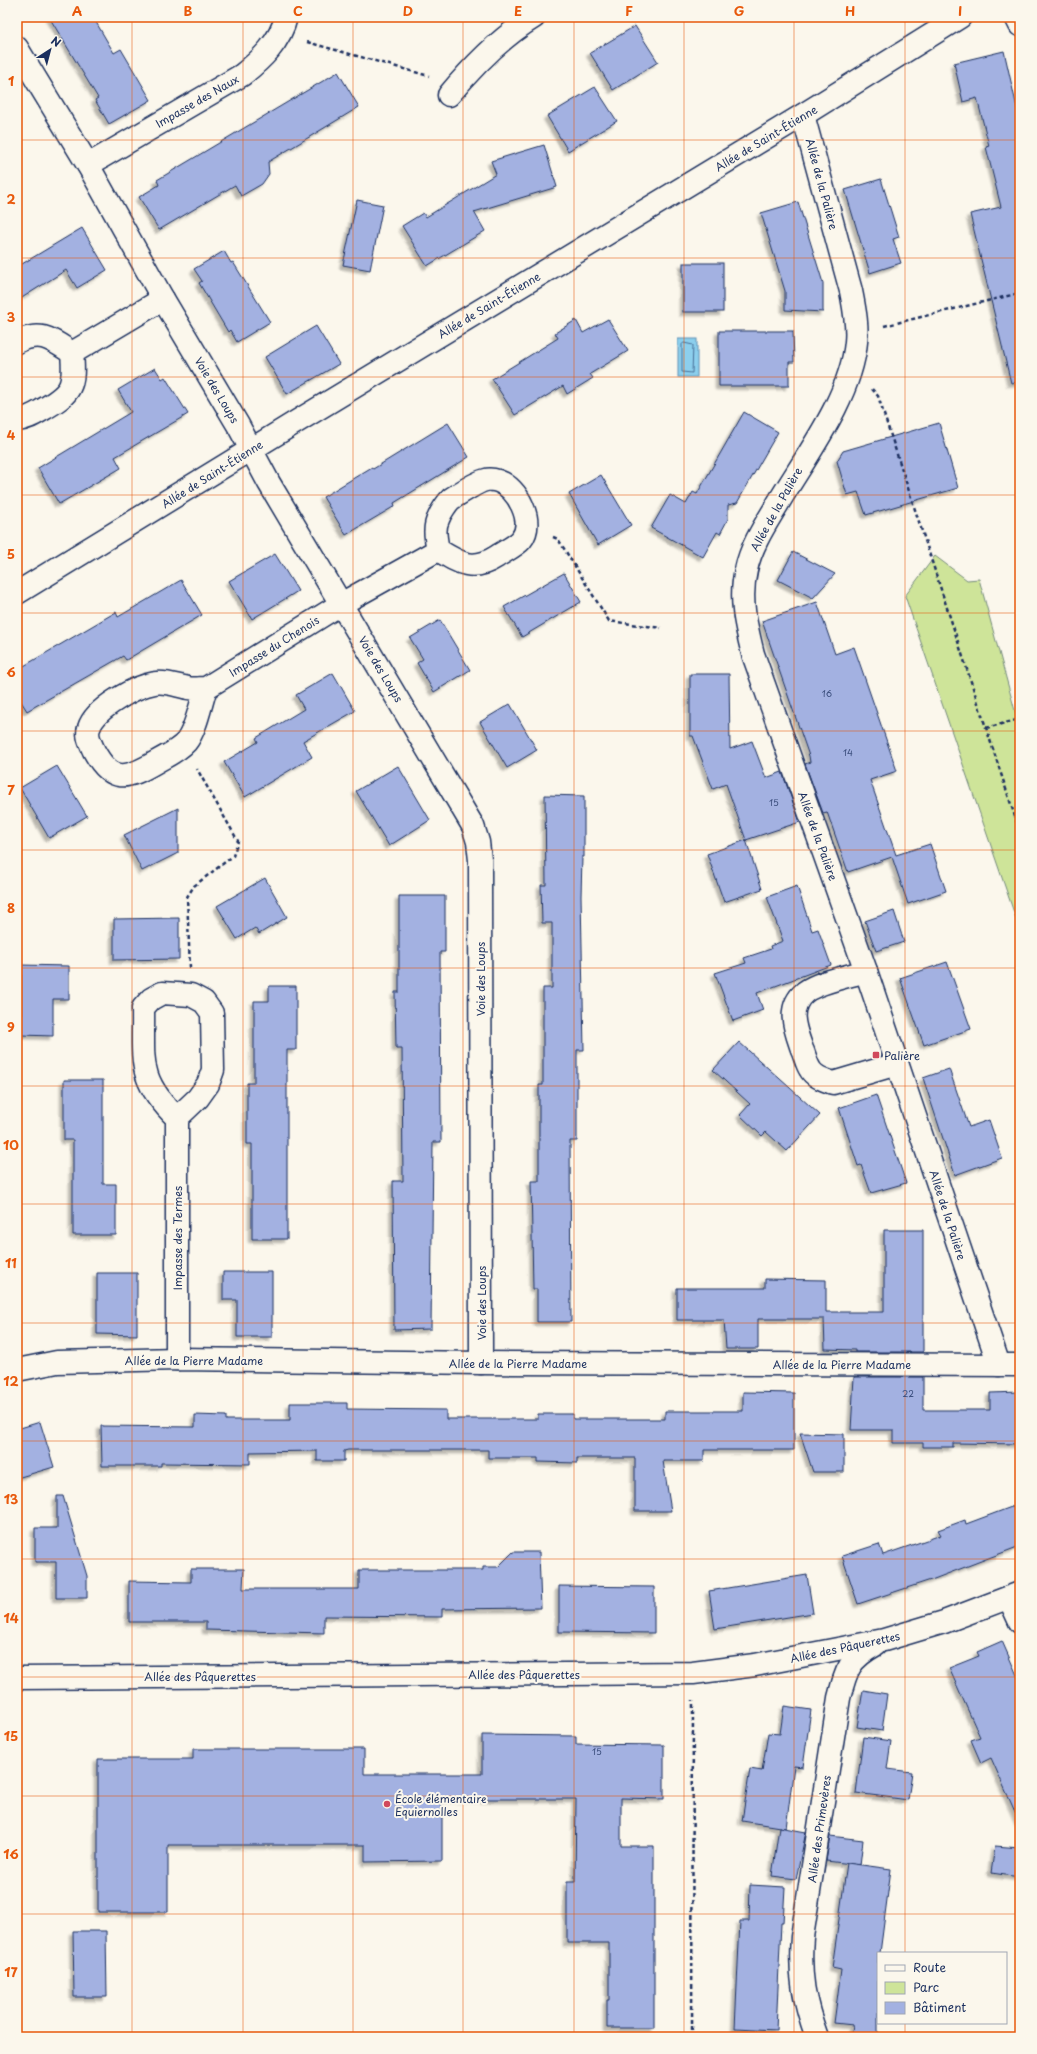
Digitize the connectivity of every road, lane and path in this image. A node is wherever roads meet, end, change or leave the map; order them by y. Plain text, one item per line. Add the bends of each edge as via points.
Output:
1 (534, 17) edge
2 (960, 17) edge
3 (1016, 17) edge
4 (1020, 25) edge
5 (283, 26) edge
6 (17, 48) edge
7 (454, 90) joint
8 (803, 115) junction
9 (88, 165) junction
10 (1020, 293) edge
11 (163, 299) junction
12 (856, 333) junction
13 (17, 342) edge
14 (72, 353) junction
15 (851, 365) junction
16 (17, 420) edge
17 (251, 450) junction
18 (526, 529) junction
19 (438, 550) junction
20 (17, 593) edge
21 (342, 604) junction
22 (661, 628) dead end
23 (206, 688) junction
24 (1020, 719) edge
25 (986, 728) junction
26 (176, 750) junction
27 (1020, 832) edge
28 (866, 972) junction
29 (191, 995) junction
30 (897, 1064) junction
31 (177, 1118) junction
32 (177, 1359) junction
33 (481, 1363) junction
34 (1020, 1364) edge
35 (999, 1365) junction
36 (17, 1370) edge
37 (1014, 1596) edge
38 (1020, 1622) edge
39 (884, 1640) junction
40 (693, 1673) junction
41 (17, 1678) edge
42 (692, 2037) edge
43 (817, 2037) edge

1 - 7 street via 489,51
2 - 8 street, Allée de Saint-Étienne
3 - 4 street
5 - 7 path
5 - 9 street, Impasse des Naux via 261,60 242,75
6 - 9 street, Voie des Loups
8 - 12 street, Allée de la Palière via 851,290
8 - 17 street, Allée de Saint-Étienne
9 - 11 street, Voie des Loups
10 - 12 path
11 - 14 street
11 - 17 street, Voie des Loups
12 - 15 street, Allée de la Palière
13 - 14 street via 40,336 51,339
14 - 16 street via 74,374 68,390 59,400 25,419
15 - 25 path via 878,396
15 - 28 street, Allée de la Palière via 844,389 832,413 752,549 746,570 743,608 753,654
17 - 20 street, Allée de Saint-Étienne
17 - 21 street, Voie des Loups
18 - 19 street via 522,540 486,564 473,566 456,562
18 - 19 street via 526,517 520,502 508,487 498,481 486,480 451,500 438,517 435,533
18 - 22 path via 558,539 609,621
19 - 21 street, Impasse du Chenois
21 - 23 street, Impasse du Chenois
21 - 33 street, Voie des Loups via 466,811 478,842
23 - 26 street via 187,741
23 - 26 street via 190,689 171,683 156,682 142,686 94,717 88,729 89,741 102,765 111,773 137,773
24 - 25 path
25 - 27 path
26 - 29 path via 193,762 238,841 233,856 194,886 187,897
28 - 30 street, Allée de la Palière
28 - 30 street via 806,992 793,1011 794,1025 810,1070 823,1080 833,1083
29 - 31 street via 204,1002 212,1013 213,1070 208,1084 198,1098
29 - 31 street via 162,993 150,999 143,1008 144,1071 150,1087
30 - 35 street, Allée de la Palière
31 - 32 street, Impasse des Termes
32 - 33 street, Allée de la Pierre Madame
32 - 36 street, Allée de la Pierre Madame via 57,1362
33 - 35 street, Allée de la Pierre Madame
34 - 35 street, Allée de la Pierre Madame
37 - 38 street
37 - 39 street, Allée des Pâquerettes via 944,1622
39 - 40 street, Allée des Pâquerettes via 755,1665
39 - 43 street, Allée des Primevères via 861,1653 845,1673 833,1730 801,1954 804,1994
40 - 41 street, Allée des Pâquerettes
40 - 42 path

